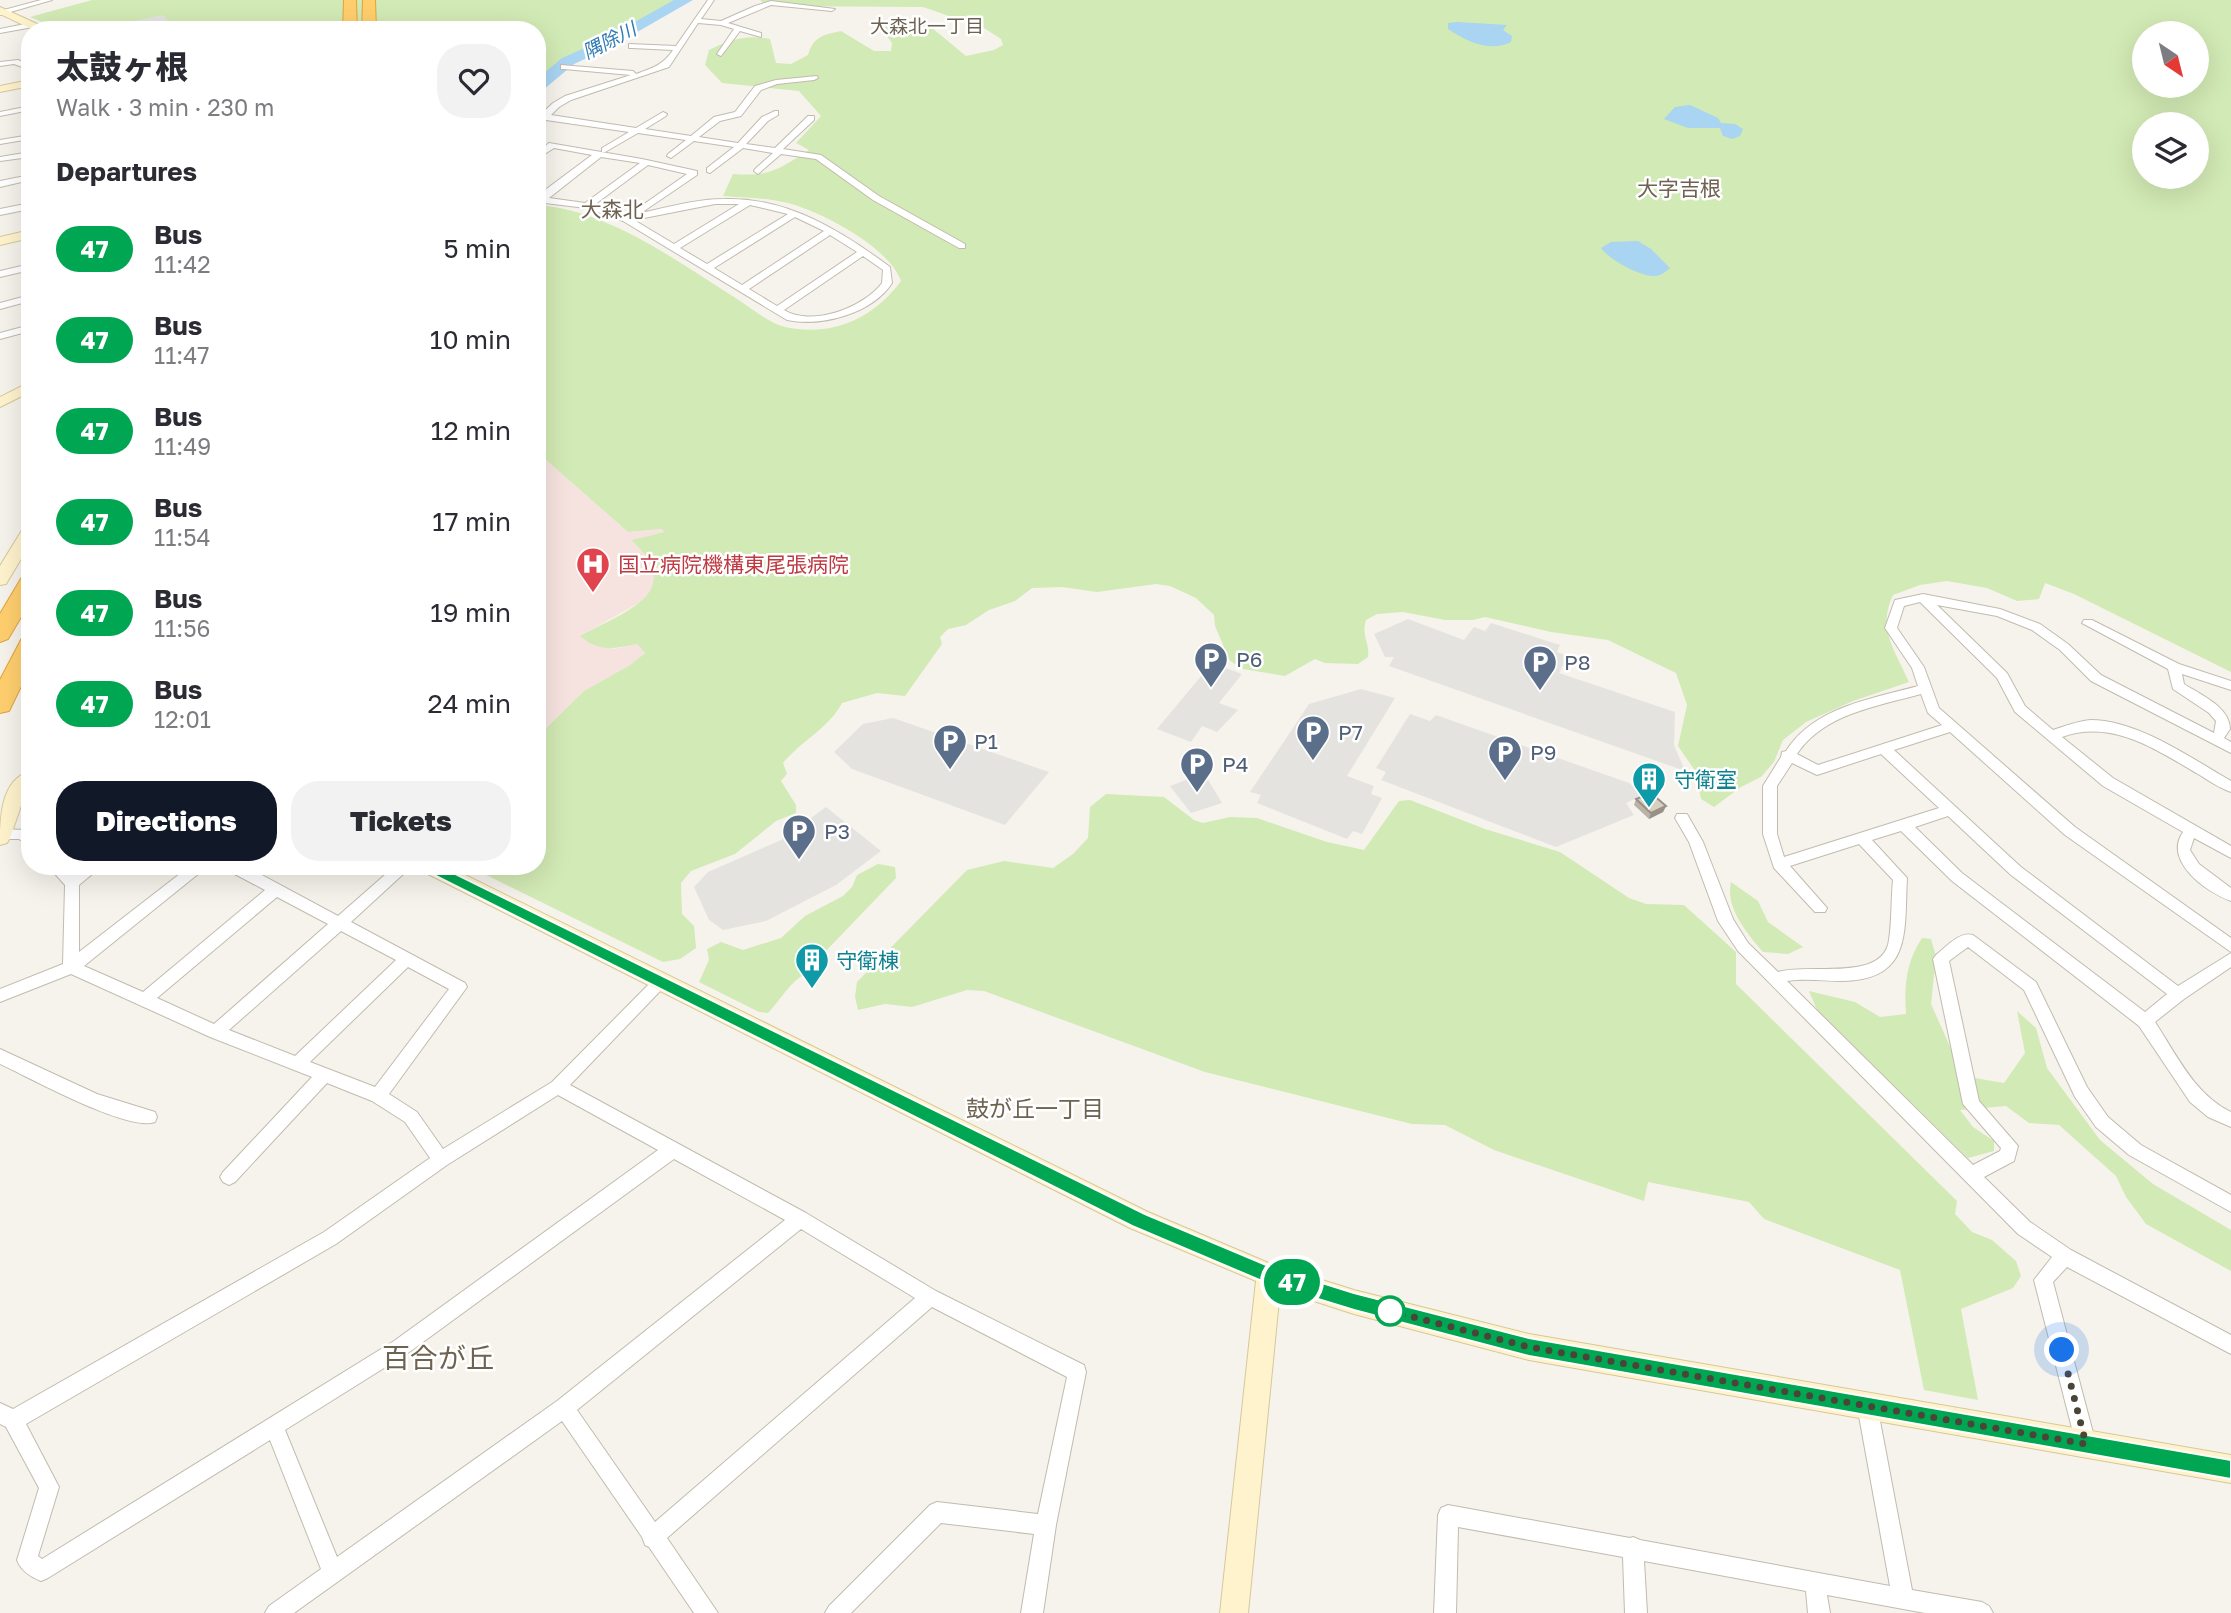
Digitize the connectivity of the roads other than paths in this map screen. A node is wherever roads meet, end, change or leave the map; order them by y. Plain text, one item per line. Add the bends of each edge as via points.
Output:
1 (49, 0) edge
2 (351, 0) edge
3 (369, 0) edge
4 (711, 0) edge
5 (832, 9) dead end
6 (1, 12) edge
7 (21, 21) edge
8 (350, 21) edge
9 (369, 21) edge
10 (697, 21) junction
11 (722, 23) junction
12 (21, 27) edge
13 (738, 29) junction
14 (0, 31) edge
15 (758, 35) dead end
16 (632, 46) dead end
17 (679, 48) junction
18 (721, 54) dead end
19 (21, 64) edge
20 (0, 65) edge
21 (564, 67) dead end
22 (643, 75) junction
23 (814, 78) dead end
24 (21, 85) edge
25 (0, 89) edge
26 (21, 110) edge
27 (775, 113) dead end
28 (0, 114) edge
29 (546, 114) edge
30 (663, 114) dead end
31 (811, 118) dead end
32 (546, 120) edge
33 (638, 130) junction
34 (21, 138) edge
35 (694, 138) junction
36 (0, 142) edge
37 (546, 143) edge
38 (741, 144) junction
39 (552, 145) junction
40 (546, 150) edge
41 (779, 150) junction
42 (602, 152) junction
43 (21, 156) edge
44 (671, 156) dead end
45 (0, 159) edge
46 (645, 163) junction
47 (710, 170) dead end
48 (758, 171) dead end
49 (21, 179) edge
50 (0, 184) edge
51 (546, 194) edge
52 (546, 200) edge
53 (748, 202) junction
54 (587, 206) junction
55 (21, 208) edge
56 (0, 212) edge
57 (795, 214) junction
58 (626, 219) junction
59 (830, 230) junction
60 (21, 236) edge
61 (0, 241) edge
62 (962, 246) dead end
63 (673, 248) junction
64 (864, 251) junction
65 (707, 268) junction
66 (21, 269) edge
67 (0, 274) edge
68 (743, 289) junction
69 (21, 300) edge
70 (0, 306) edge
71 (778, 310) junction
72 (21, 330) edge
73 (0, 336) edge
74 (21, 391) edge
75 (0, 403) edge
76 (21, 545) edge
77 (0, 580) edge
78 (21, 598) edge
79 (1923, 598) junction
80 (2088, 623) dead end
81 (0, 634) edge
82 (21, 662) edge
83 (2174, 667) junction
84 (2231, 686) edge
85 (1925, 688) junction
86 (0, 705) edge
87 (1952, 727) junction
88 (2052, 735) junction
89 (2216, 740) junction
90 (2231, 748) edge
91 (1885, 750) junction
92 (1787, 755) junction
93 (2231, 787) edge
94 (21, 788) edge
95 (1948, 810) junction
96 (1682, 818) dead end
97 (1904, 825) junction
98 (2192, 831) junction
99 (21, 834) edge
100 (1, 836) edge
101 (1862, 839) junction
102 (2231, 853) edge
103 (1779, 864) junction
104 (64, 875) edge
105 (83, 875) edge
106 (189, 875) edge
107 (249, 875) edge
108 (395, 875) edge
109 (447, 875) edge
110 (72, 883) junction
111 (276, 889) junction
112 (2231, 895) edge
113 (1820, 908) dead end
114 (340, 923) junction
115 (2231, 946) edge
116 (407, 958) junction
117 (2231, 959) edge
118 (71, 967) junction
119 (1775, 979) junction
120 (660, 982) junction
121 (2178, 994) junction
122 (0, 996) edge
123 (144, 1000) junction
124 (2145, 1021) junction
125 (216, 1032) junction
126 (0, 1056) edge
127 (296, 1065) junction
128 (323, 1076) junction
129 (558, 1087) junction
130 (378, 1096) junction
131 (149, 1116) dead end
132 (2231, 1120) edge
133 (671, 1151) junction
134 (441, 1160) junction
135 (1971, 1175) junction
136 (229, 1177) dead end
137 (2231, 1204) edge
138 (800, 1219) junction
139 (2066, 1256) junction
140 (1269, 1275) junction
141 (930, 1297) junction
142 (2231, 1345) edge
143 (1867, 1405) junction
144 (564, 1408) junction
145 (7, 1417) edge
146 (274, 1426) junction
147 (2086, 1444) junction
148 (2231, 1469) edge
149 (1046, 1525) junction
150 (652, 1538) junction
151 (1633, 1548) junction
152 (333, 1574) junction
153 (1815, 1583) junction
154 (1903, 1598) junction
155 (276, 1613) edge
156 (707, 1613) edge
157 (836, 1613) edge
158 (1032, 1613) edge
159 (1234, 1613) edge
160 (1445, 1613) edge
161 (1636, 1613) edge
162 (1819, 1613) edge
163 (1982, 1613) edge

1 - 6 street
2 - 8 highway
3 - 9 highway
4 - 10 street
5 - 11 street via 767,4
6 - 7 main road
10 - 11 street
10 - 17 street
11 - 13 street
12 - 14 street
13 - 15 street
13 - 18 street
16 - 17 street
17 - 22 street via 666,65
19 - 20 street
21 - 22 street
22 - 29 street via 568,98
23 - 35 street via 758,88 738,114 717,119
24 - 25 main road
26 - 28 street
27 - 38 street
30 - 33 street
31 - 41 street
32 - 33 street
33 - 35 street
33 - 42 street
34 - 36 street
35 - 38 street
35 - 44 street
37 - 39 street
38 - 41 street
38 - 47 street
39 - 40 street
39 - 42 street
41 - 48 street
41 - 62 street via 818,157 876,198
42 - 46 street
42 - 51 street
43 - 45 street
46 - 54 street
46 - 58 street via 694,173
49 - 50 street
52 - 54 street
53 - 57 street
53 - 58 street via 725,201
53 - 63 street
54 - 58 street
55 - 56 street
57 - 59 street
57 - 65 street
58 - 63 street
59 - 64 street
59 - 68 street
60 - 61 main road
63 - 65 street
64 - 71 street
64 - 71 street via 887,269 884,288 827,318 790,318
65 - 68 street
66 - 67 street
68 - 71 street
69 - 70 street
72 - 73 street
74 - 75 street
76 - 77 main road
78 - 81 highway
79 - 85 street via 1899,603 1891,628 1918,667
79 - 88 street via 2002,676 2020,709
79 - 89 street via 2000,613 2036,627 2064,646 2096,678
80 - 83 street
82 - 86 highway
83 - 84 street
83 - 89 street via 2178,686 2224,720
85 - 87 street via 1933,710
85 - 92 street via 1840,713 1800,739
87 - 91 street
87 - 115 street via 2070,831
88 - 93 street via 2089,725 2110,727
88 - 98 street via 2108,782
89 - 90 street
91 - 92 street via 1818,770
91 - 95 street
92 - 103 street via 1770,786 1770,834
94 - 100 main road
95 - 97 street
95 - 121 street via 2016,871
96 - 119 street via 1726,921 1743,947
97 - 101 street
97 - 124 street via 1956,877
98 - 102 street
98 - 112 street via 2182,848 2189,864
99 - 100 street
101 - 103 street
101 - 119 street via 1900,878 1895,947 1890,957 1865,973 1786,973
103 - 113 street
104 - 110 street
105 - 110 street
106 - 118 street
107 - 111 street
108 - 114 street
109 - 120 main road
110 - 118 street
111 - 114 street
111 - 123 street
114 - 116 street
114 - 125 street
116 - 127 street
116 - 130 street via 459,987
117 - 121 street
118 - 122 street
118 - 123 street
119 - 135 street
120 - 129 street
120 - 140 main road via 1139,1220
121 - 124 street
123 - 125 street
124 - 132 street via 2196,1097
125 - 127 street
126 - 131 street via 82,1098
127 - 128 street
128 - 130 street
128 - 136 street
129 - 133 street
129 - 134 street
130 - 134 street via 411,1117
133 - 138 street
133 - 146 street via 401,1347
134 - 145 street via 330,1238
135 - 137 street via 2008,1156 2010,1146 1971,1104 1941,959 1968,939 2030,986 2081,1092 2102,1122 2134,1150
135 - 139 street via 2024,1228
138 - 141 street
138 - 144 street
139 - 142 street
139 - 147 street via 2043,1280
140 - 143 main road via 1529,1347
140 - 159 main road
141 - 149 street via 1077,1372
141 - 150 street
143 - 147 main road
143 - 154 street
144 - 150 street
144 - 152 street
145 - 146 street via 49,1487 27,1560 41,1571
146 - 152 street
147 - 148 main road
149 - 157 street via 937,1512
149 - 158 street
150 - 156 street
151 - 153 street
151 - 160 street via 1448,1515
151 - 161 street
152 - 155 street
153 - 154 street
153 - 162 street
154 - 163 street

